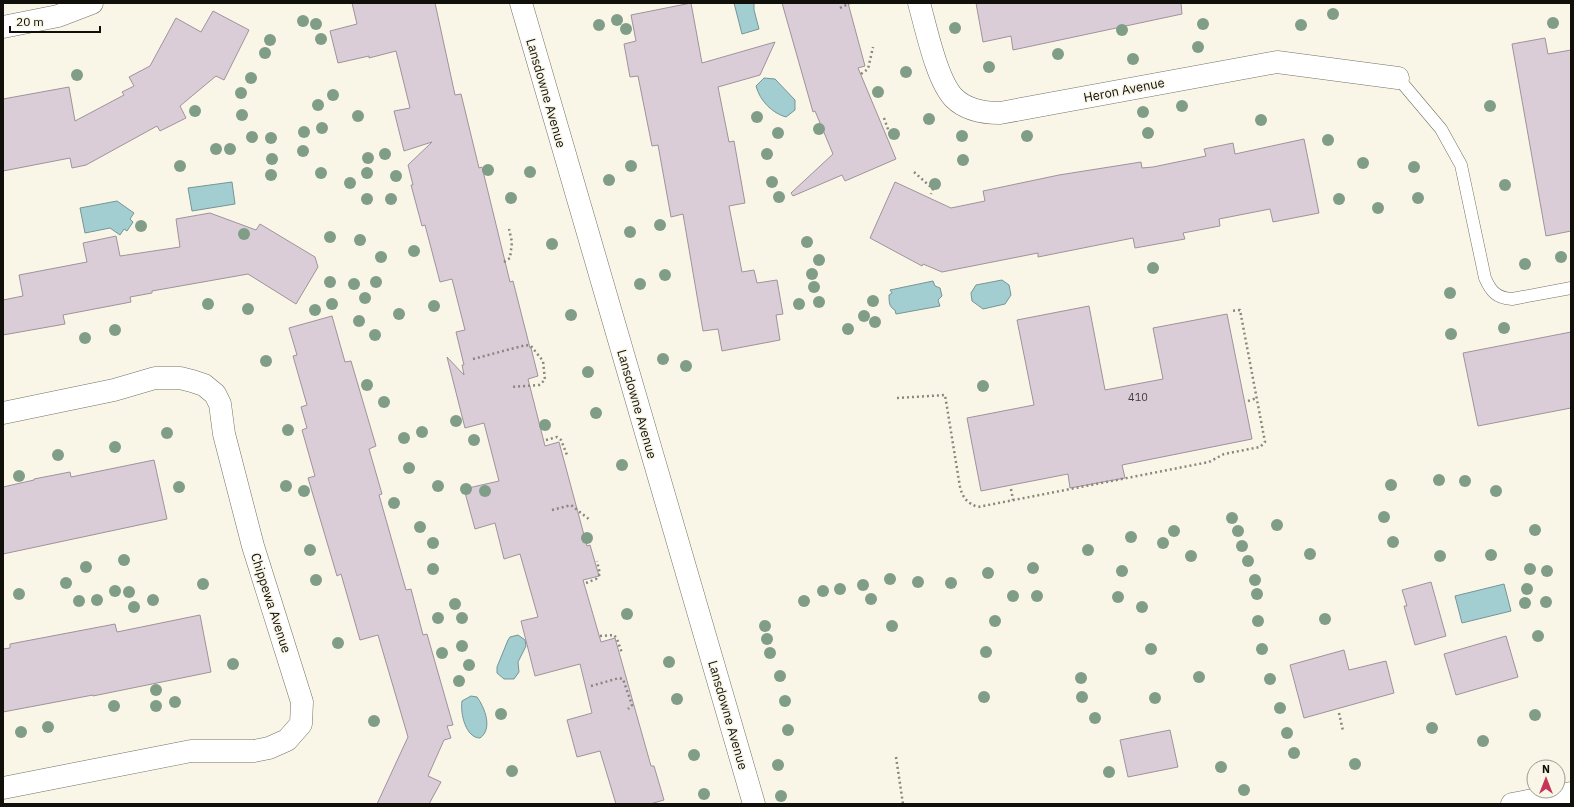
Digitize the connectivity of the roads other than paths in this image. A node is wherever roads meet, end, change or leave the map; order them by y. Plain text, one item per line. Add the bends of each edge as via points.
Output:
1 (92, 3) edge
2 (521, 3) edge
3 (919, 3) edge
4 (3, 27) edge
5 (1398, 78) joint
6 (1571, 288) edge
7 (3, 413) edge
8 (3, 788) edge
9 (1571, 793) edge
10 (754, 804) edge
11 (1512, 804) edge

1 - 4 street via 58,16
2 - 10 street, Lansdowne Avenue
3 - 5 street, Heron Avenue via 948,89 955,99 972,109 986,113 1000,113 1277,62
5 - 6 lane via 1441,129 1461,166 1485,278 1494,294 1512,299
7 - 8 street, Chippewa Avenue via 114,390 155,378 180,378 192,381 204,385 215,394 220,404 224,434 253,546 302,702 301,724 288,740 269,748 254,751 191,751
9 - 11 street

